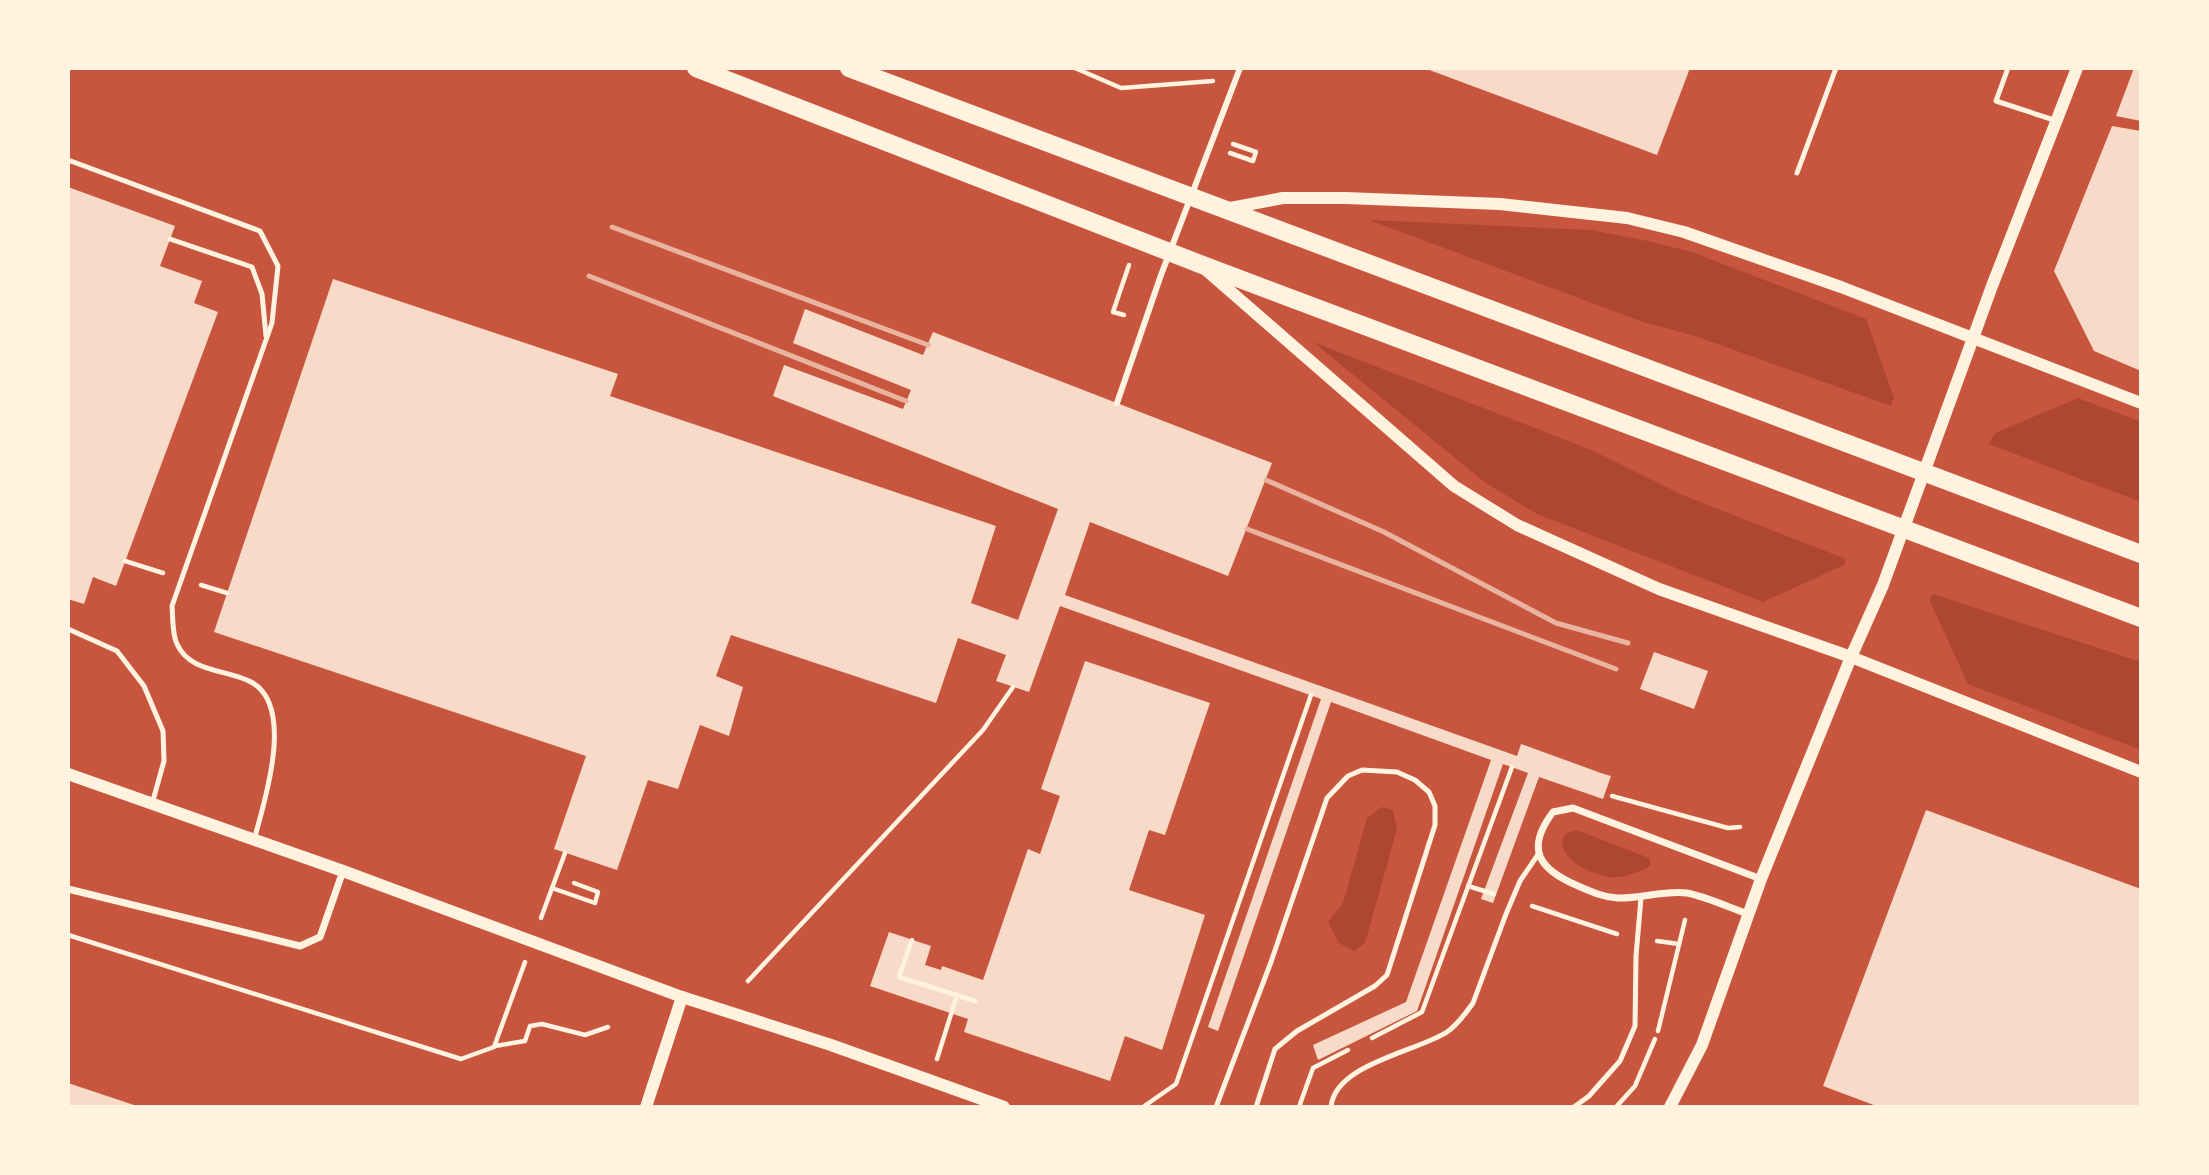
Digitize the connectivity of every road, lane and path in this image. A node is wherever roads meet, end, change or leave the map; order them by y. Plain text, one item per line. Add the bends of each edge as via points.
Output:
1 (695, 68) edge
2 (849, 68) edge
3 (1075, 68) edge
4 (1240, 68) edge
5 (1836, 68) edge
6 (2008, 68) edge
7 (2077, 68) edge
8 (1235, 79) junction
9 (2057, 121) junction
10 (1222, 139) dead end
11 (1229, 153) dead end
12 (68, 160) edge
13 (1797, 173) dead end
14 (1221, 210) junction
15 (170, 239) dead end
16 (1132, 257) dead end
17 (1200, 264) junction
18 (1129, 303) dead end
19 (266, 340) junction
20 (1973, 340) junction
21 (1117, 403) dead end
22 (2141, 403) edge
23 (2141, 554) edge
24 (2141, 618) edge
25 (68, 629) edge
26 (1851, 657) junction
27 (1013, 687) dead end
28 (1311, 695) dead end
29 (1512, 767) dead end
30 (2141, 772) edge
31 (68, 774) edge
32 (1605, 794) dead end
33 (152, 804) junction
34 (1740, 827) dead end
35 (254, 840) junction
36 (1539, 853) junction
37 (343, 871) junction
38 (1761, 879) junction
39 (574, 883) dead end
40 (1468, 886) junction
41 (552, 888) dead end
42 (68, 889) edge
43 (1641, 898) junction
44 (1512, 900) junction
45 (1748, 914) junction
46 (68, 935) edge
47 (1637, 939) junction
48 (912, 940) dead end
49 (1679, 944) dead end
50 (748, 981) dead end
51 (957, 995) junction
52 (682, 997) junction
53 (975, 1001) dead end
54 (507, 1010) dead end
55 (952, 1014) dead end
56 (608, 1027) dead end
57 (1361, 1043) dead end
58 (494, 1047) junction
59 (1349, 1050) dead end
60 (1675, 1104) edge
61 (646, 1107) edge
62 (1004, 1107) edge
63 (1143, 1107) edge
64 (1216, 1107) edge
65 (1256, 1107) edge
66 (1299, 1107) edge
67 (1331, 1107) edge
68 (1574, 1107) edge

1 - 17 main road
2 - 14 main road
3 - 8 path via 1121,88
4 - 8 street
5 - 13 lane
6 - 9 lane via 1996,101
7 - 9 street
8 - 21 street
9 - 20 street
10 - 11 path via 1256,152 1253,161
12 - 19 lane via 260,231 278,266
14 - 20 street via 1283,198 1345,198 1500,204 1627,218 1684,232 1815,278
14 - 23 main road
15 - 19 lane via 252,267 262,294
16 - 18 path via 1113,312 1125,315
17 - 24 main road
17 - 26 street via 1454,486 1517,526 1659,589
19 - 35 lane via 172,606 177,643 195,664 253,683 269,704 274,755
20 - 22 street
20 - 26 street via 1883,585
25 - 33 lane via 117,651 144,686 163,730 164,761
26 - 30 street
26 - 38 street
27 - 50 path via 983,730
28 - 63 path via 1177,1084
29 - 40 path
31 - 33 street
32 - 34 path via 1728,828
33 - 35 street
35 - 37 street
36 - 38 street via 1545,822 1553,812 1573,808
36 - 43 street via 1544,867 1555,876 1602,896
36 - 44 lane
37 - 42 street via 320,937 300,946
37 - 52 street
38 - 45 street
39 - 41 path via 598,892 595,903
40 - 44 path
40 - 57 path via 1422,1012
43 - 45 street via 1685,893
43 - 47 lane
44 - 47 path
44 - 67 lane via 1473,1003 1464,1015 1448,1031 1349,1076
45 - 60 street via 1705,1037
46 - 58 path via 461,1059
47 - 49 path
47 - 68 lane via 1635,1026 1620,1061
48 - 51 path via 900,977
51 - 53 path
51 - 55 path
52 - 61 street
52 - 62 street
54 - 58 path
56 - 58 path via 585,1035 542,1024 530,1026 525,1041
59 - 66 path via 1313,1068
64 - 65 lane via 1327,798 1348,776 1362,770 1396,772 1415,780 1429,792 1435,825 1387,975 1275,1049

